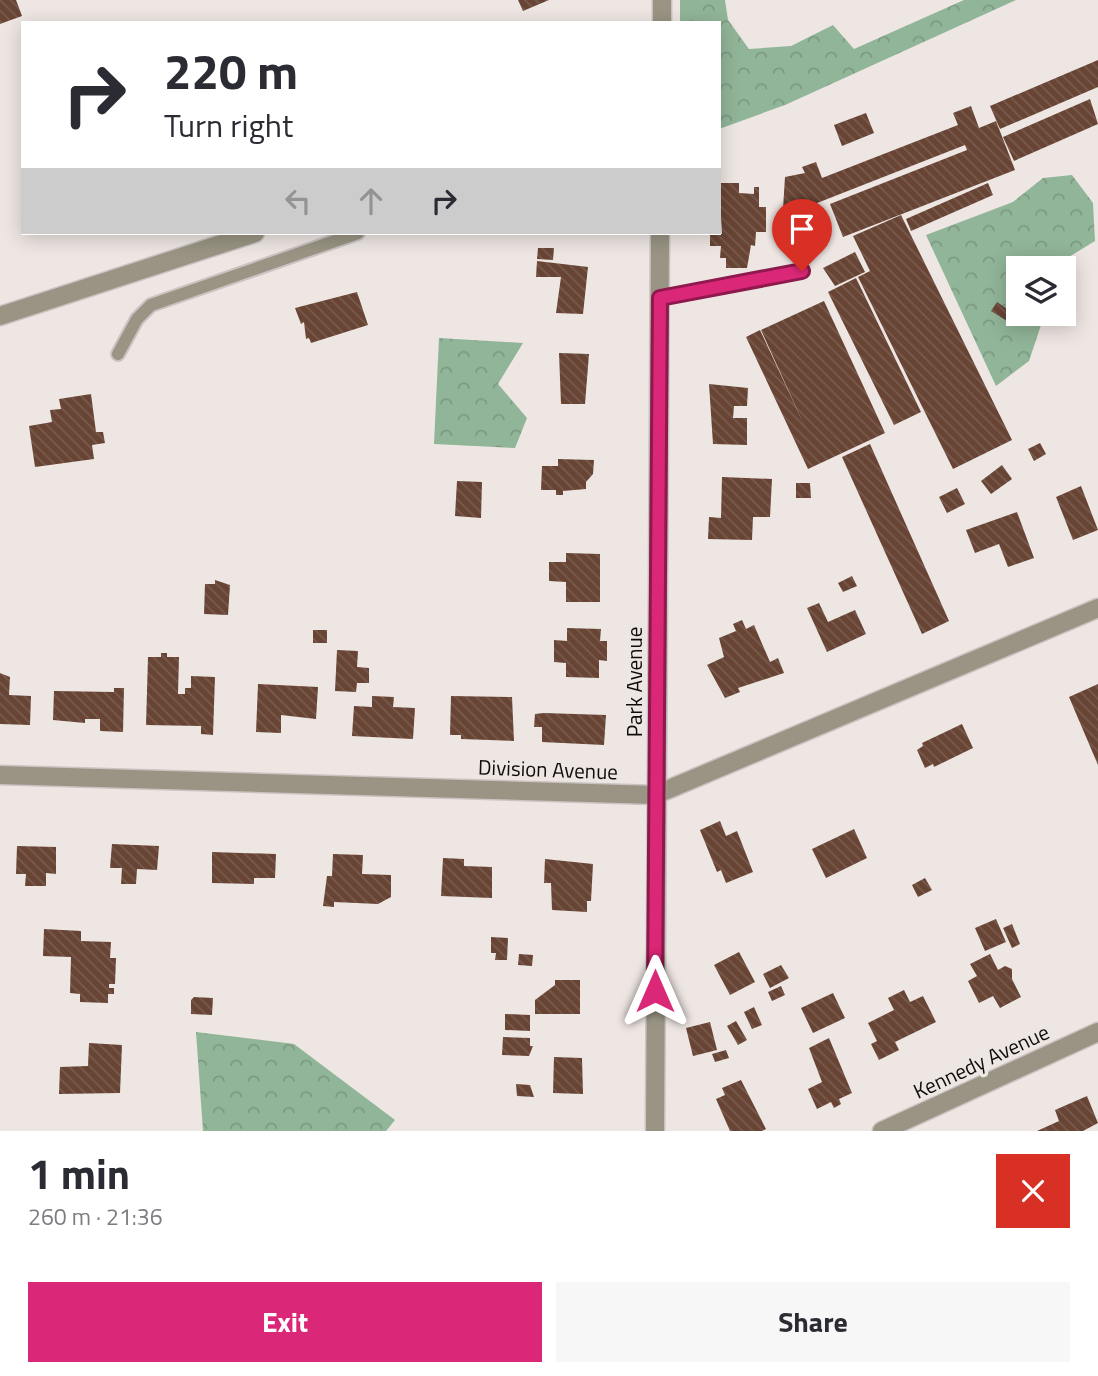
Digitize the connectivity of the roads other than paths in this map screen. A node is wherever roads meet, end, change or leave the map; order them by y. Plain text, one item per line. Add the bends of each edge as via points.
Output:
1 (662, 0) edge
2 (662, 21) edge
3 (249, 235) edge
4 (353, 235) edge
5 (660, 235) edge
6 (802, 271) dead end
7 (660, 298) junction
8 (0, 316) edge
9 (118, 354) dead end
10 (1098, 608) edge
11 (0, 775) edge
12 (656, 795) junction
13 (1098, 1032) edge
14 (655, 1131) edge
15 (882, 1131) edge

1 - 2 street
3 - 8 street
4 - 9 lane via 151,305 137,319
5 - 7 street, Park Avenue
6 - 7 lane
7 - 12 street, Park Avenue
10 - 12 street, Division Avenue
11 - 12 street, Division Avenue
12 - 14 street, Park Avenue
13 - 15 street, Kennedy Avenue

